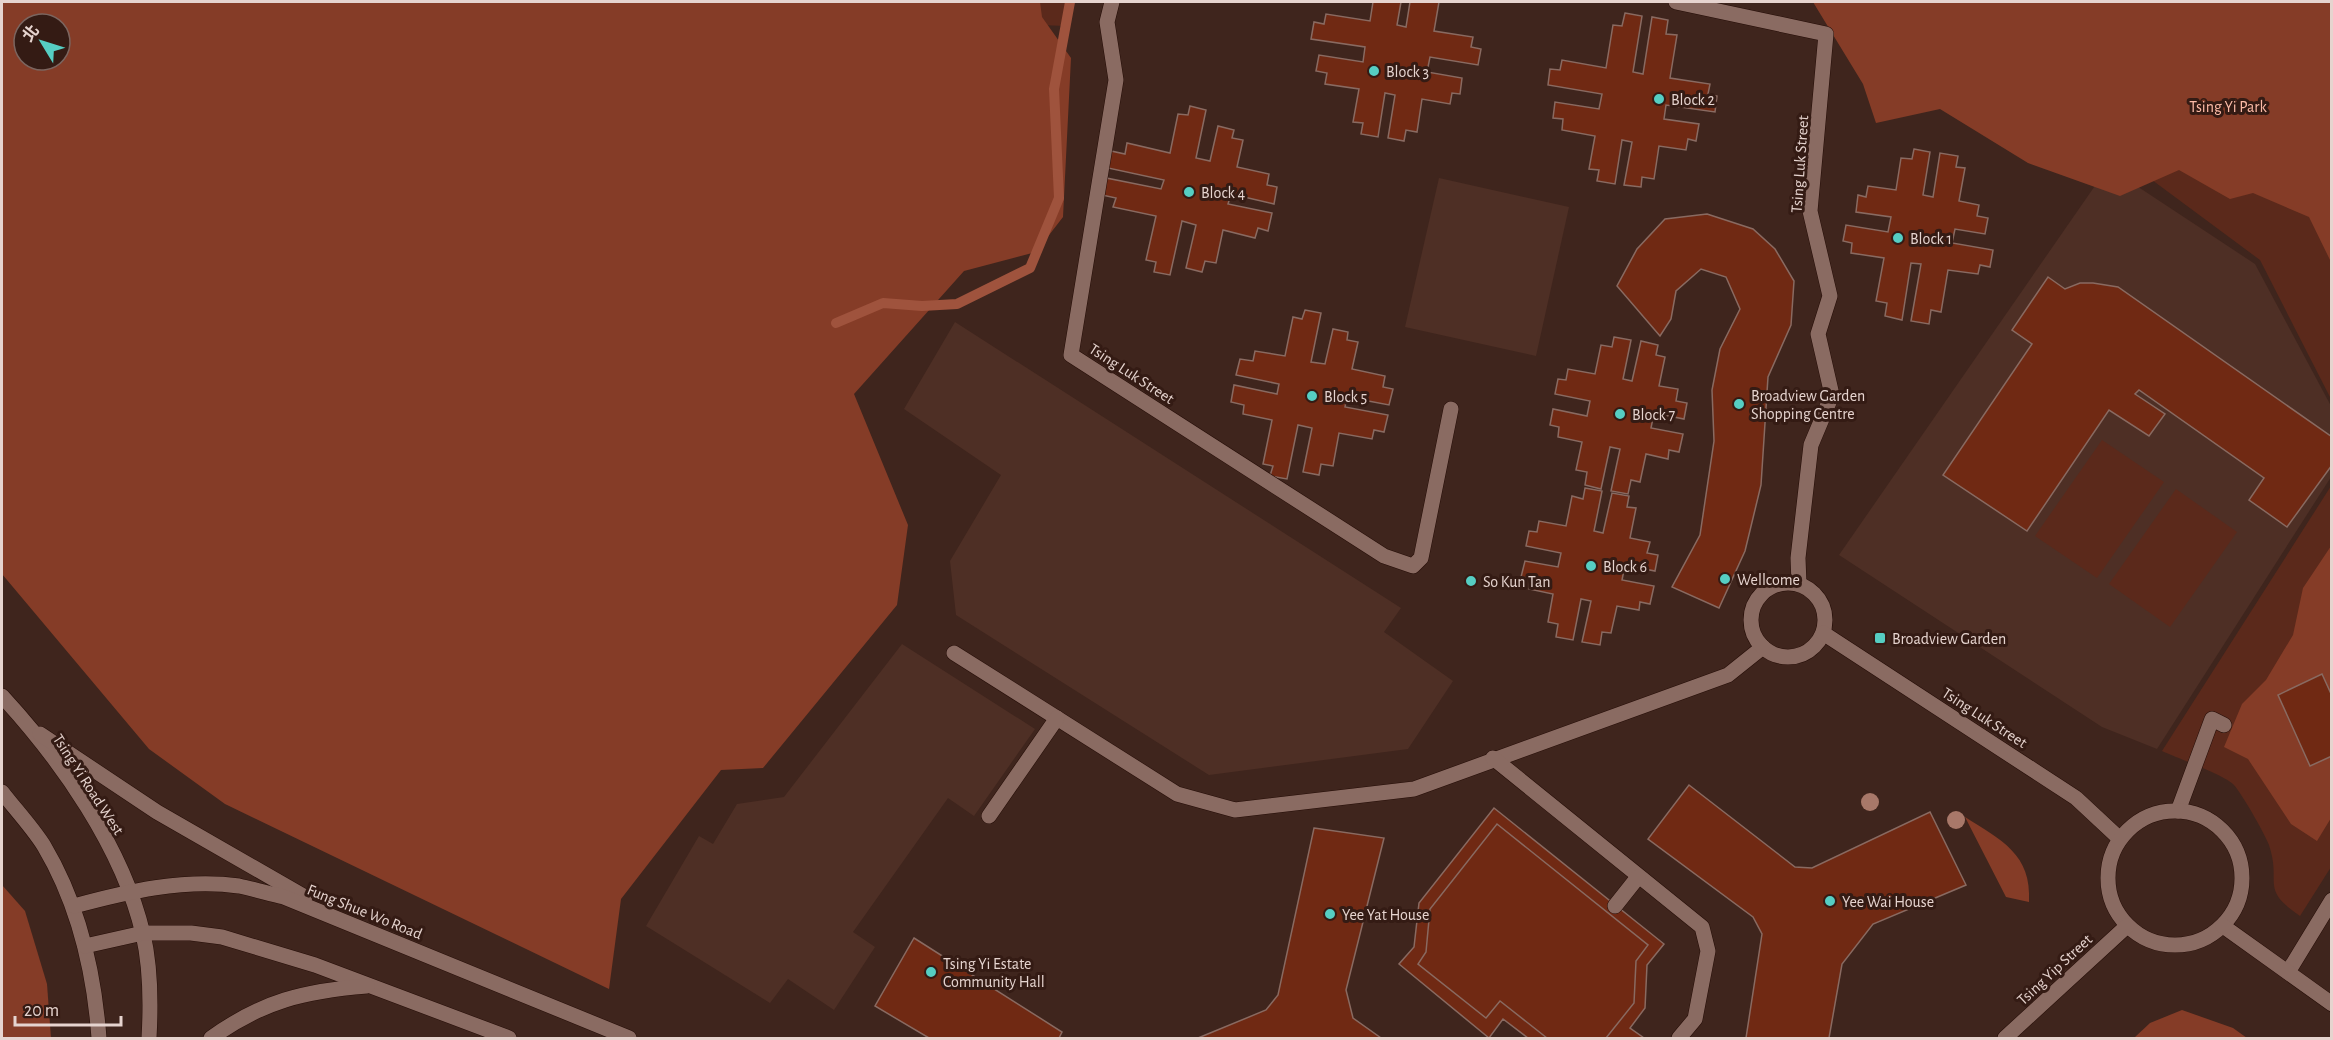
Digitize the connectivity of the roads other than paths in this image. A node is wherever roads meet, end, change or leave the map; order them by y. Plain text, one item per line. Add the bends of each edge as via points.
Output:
1 (1112, 2) edge
2 (1676, 2) edge
3 (1450, 409) dead end
4 (1799, 584) junction
5 (1823, 633) junction
6 (1763, 647) junction
7 (954, 653) dead end
8 (2, 696) edge
9 (1057, 718) junction
10 (2224, 724) dead end
11 (28, 725) junction
12 (1493, 758) junction
13 (2, 792) edge
14 (2178, 811) junction
15 (989, 816) dead end
16 (2120, 839) junction
17 (1638, 877) junction
18 (128, 892) junction
19 (2331, 900) edge
20 (74, 906) junction
21 (1615, 906) dead end
22 (352, 924) junction
23 (2127, 926) junction
24 (2223, 926) junction
25 (143, 933) junction
26 (85, 946) junction
27 (2288, 972) junction
28 (373, 986) junction
29 (2331, 1004) edge
30 (99, 1038) edge
31 (149, 1038) edge
32 (211, 1038) edge
33 (509, 1038) edge
34 (629, 1038) edge
35 (1679, 1038) edge
36 (2005, 1038) edge

1 - 3 main road, Tsing Luk Street via 1107,22 1116,80 1071,355 1405,566 1413,566 1421,558
2 - 4 main road, Tsing Luk Street via 1826,34 1810,211 1830,296 1818,334 1832,395 1811,445 1798,558
4 - 5 main road via 1818,598 1824,609
4 - 6 main road via 1774,585 1756,601 1752,625
5 - 6 main road via 1817,643 1797,656 1773,654
5 - 16 main road, Tsing Luk Street via 2076,798
6 - 12 main road via 1728,675
7 - 9 main road
8 - 11 main road
9 - 12 main road via 1177,795 1235,810 1414,789
9 - 15 main road
10 - 14 main road via 2212,719
11 - 18 main road, Tsing Yi Road West via 96,822
11 - 22 main road via 89,770 157,812
12 - 17 main road
13 - 20 main road via 43,844
14 - 16 main road via 2156,813 2136,823
14 - 24 main road via 2197,814 2214,823 2229,837 2238,854 2241,892
16 - 23 main road via 2107,874 2115,911
17 - 21 main road
17 - 35 main road via 1702,927 1708,951 1695,1019
18 - 20 main road, Fung Shue Wo Road
18 - 22 main road, Fung Shue Wo Road via 239,886 284,897
18 - 25 main road, Tsing Yi Road West
19 - 27 main road
20 - 26 main road
22 - 34 main road, Fung Shue Wo Road
23 - 24 main road via 2144,939 2164,945 2185,945 2205,939
23 - 36 main road, Tsing Yip Street
24 - 27 main road
25 - 26 main road
25 - 28 main road via 222,937
25 - 31 main road, Tsing Yi Road West via 151,984
26 - 30 main road
27 - 29 main road
28 - 32 main road via 316,990 262,1007
28 - 33 main road

